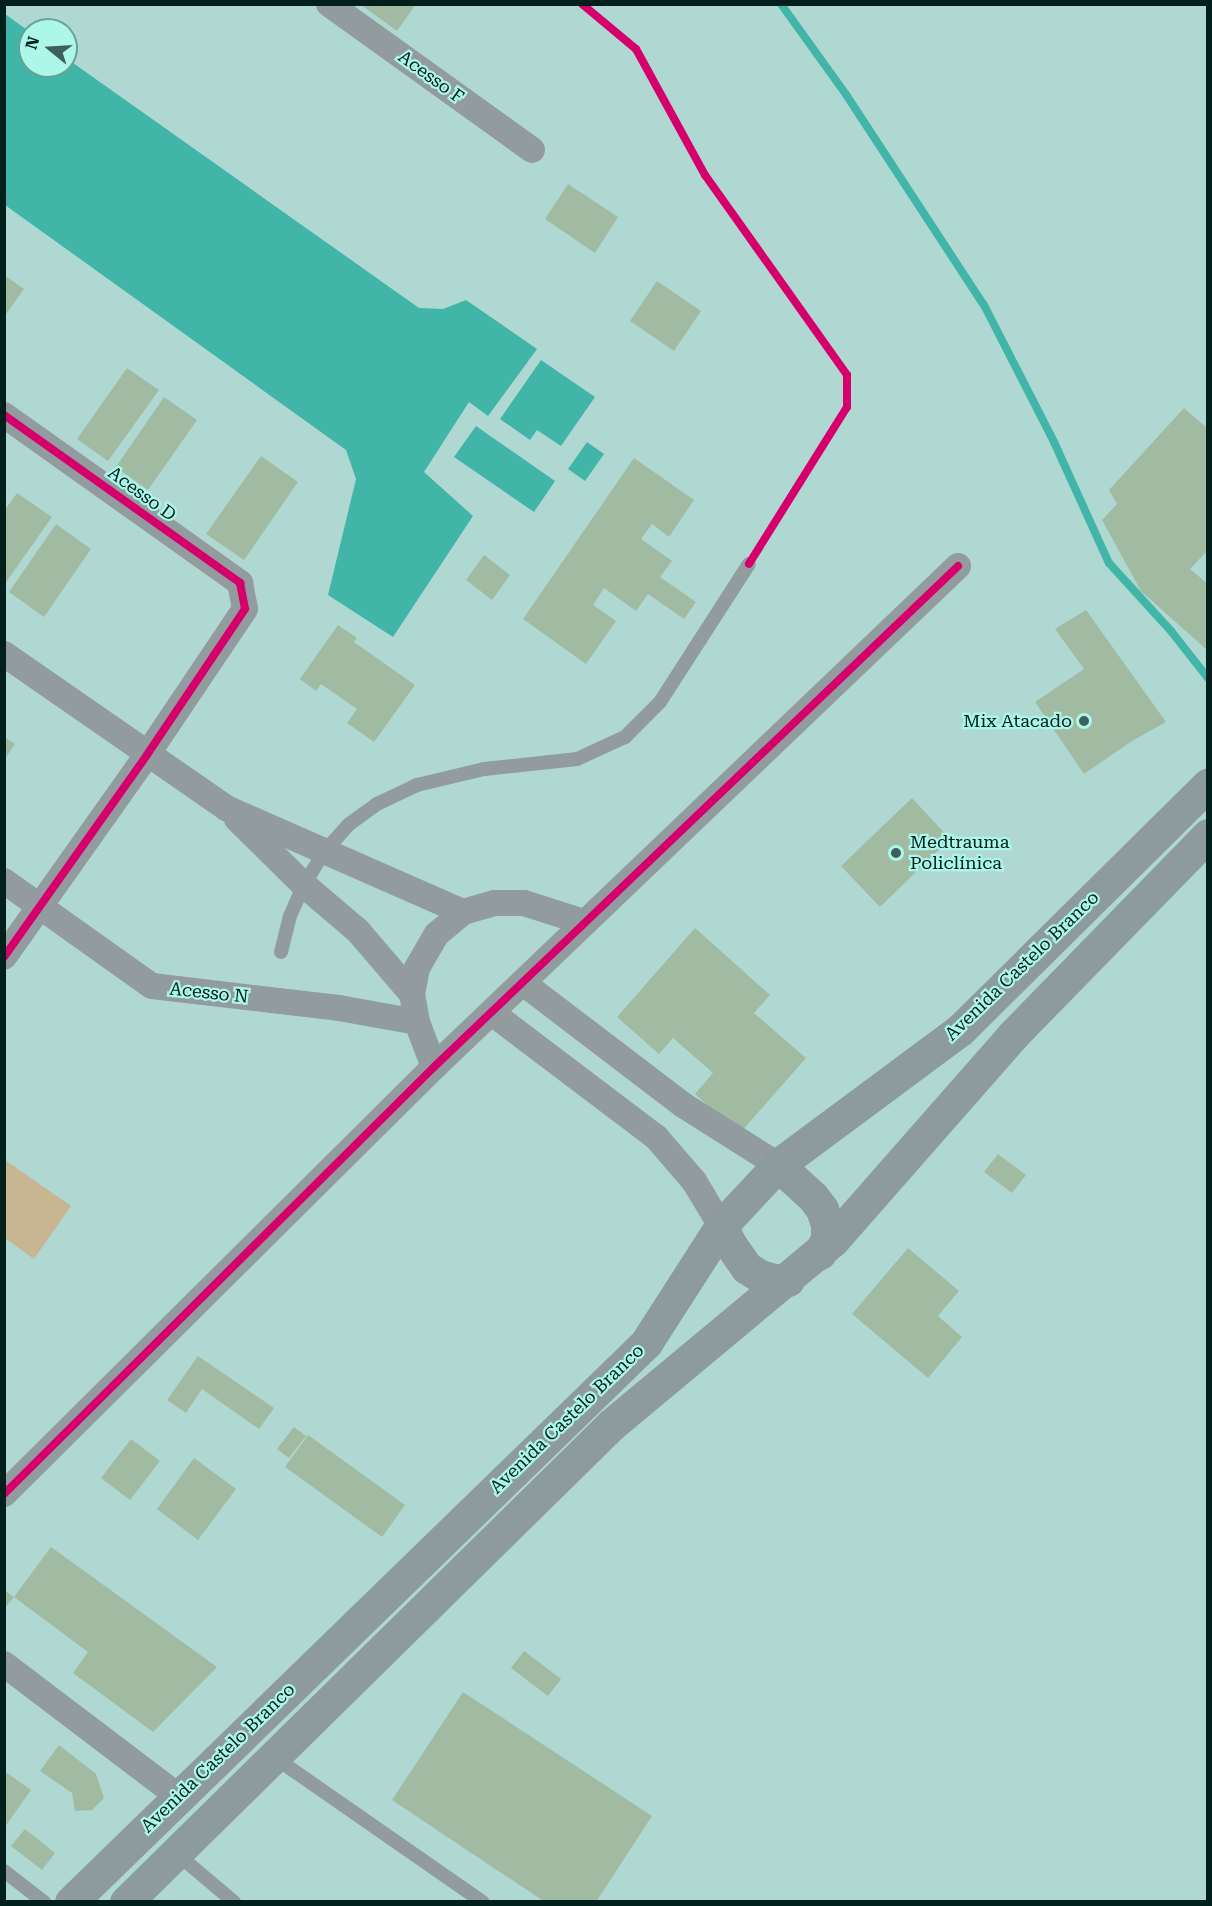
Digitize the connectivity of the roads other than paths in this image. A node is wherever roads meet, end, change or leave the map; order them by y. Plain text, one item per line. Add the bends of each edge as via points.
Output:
1 (330, 4) edge
2 (532, 150) dead end
3 (4, 414) edge
4 (749, 564) dead end
5 (958, 566) dead end
6 (4, 654) edge
7 (147, 756) junction
8 (1208, 785) edge
9 (226, 808) junction
10 (1208, 835) edge
11 (324, 852) junction
12 (4, 881) edge
13 (304, 885) junction
14 (40, 906) junction
15 (463, 912) junction
16 (584, 922) junction
17 (281, 952) dead end
18 (4, 957) edge
19 (523, 983) junction
20 (412, 994) junction
21 (492, 1013) junction
22 (417, 1022) junction
23 (434, 1066) junction
24 (683, 1105) junction
25 (656, 1137) junction
26 (778, 1165) junction
27 (721, 1226) junction
28 (820, 1253) junction
29 (788, 1280) junction
30 (4, 1494) edge
31 (4, 1664) edge
32 (273, 1757) junction
33 (178, 1796) junction
34 (176, 1853) junction
35 (4, 1870) edge
36 (44, 1902) edge
37 (71, 1902) edge
38 (126, 1902) edge
39 (234, 1902) edge
40 (483, 1902) edge

1 - 2 street, Acesso F
3 - 7 street, Acesso D via 240,584 245,609
4 - 11 lane via 660,702 625,737 577,759 484,769 417,785 376,804 348,825
5 - 16 street
6 - 7 street
7 - 9 street
7 - 14 street
8 - 26 main road, Avenida Castelo Branco via 960,1030
9 - 11 street
9 - 13 street
10 - 28 main road, Avenida Castelo Branco via 1012,1036
11 - 13 lane
11 - 15 street
12 - 14 street, Acesso N
13 - 17 lane via 290,916
13 - 20 street via 358,931
14 - 18 street
14 - 22 street, Acesso N via 152,986 339,1008
15 - 16 street via 494,903 524,903
15 - 20 street via 437,934 417,968
16 - 19 street
19 - 21 street
19 - 24 street
20 - 22 street
21 - 23 street
21 - 25 street
22 - 23 street
23 - 30 street
24 - 25 street
24 - 26 street
25 - 27 street via 694,1181
26 - 27 main road, Avenida Castelo Branco
26 - 28 main road via 822,1209 827,1239
27 - 29 main road via 747,1268 760,1276
27 - 33 main road, Avenida Castelo Branco via 646,1343
28 - 29 main road, Avenida Castelo Branco
29 - 32 main road, Avenida Castelo Branco via 611,1425
31 - 33 street
32 - 34 main road, Avenida Castelo Branco
32 - 40 lane
33 - 37 main road, Avenida Castelo Branco
34 - 38 main road, Avenida Castelo Branco
34 - 39 lane
35 - 36 lane

